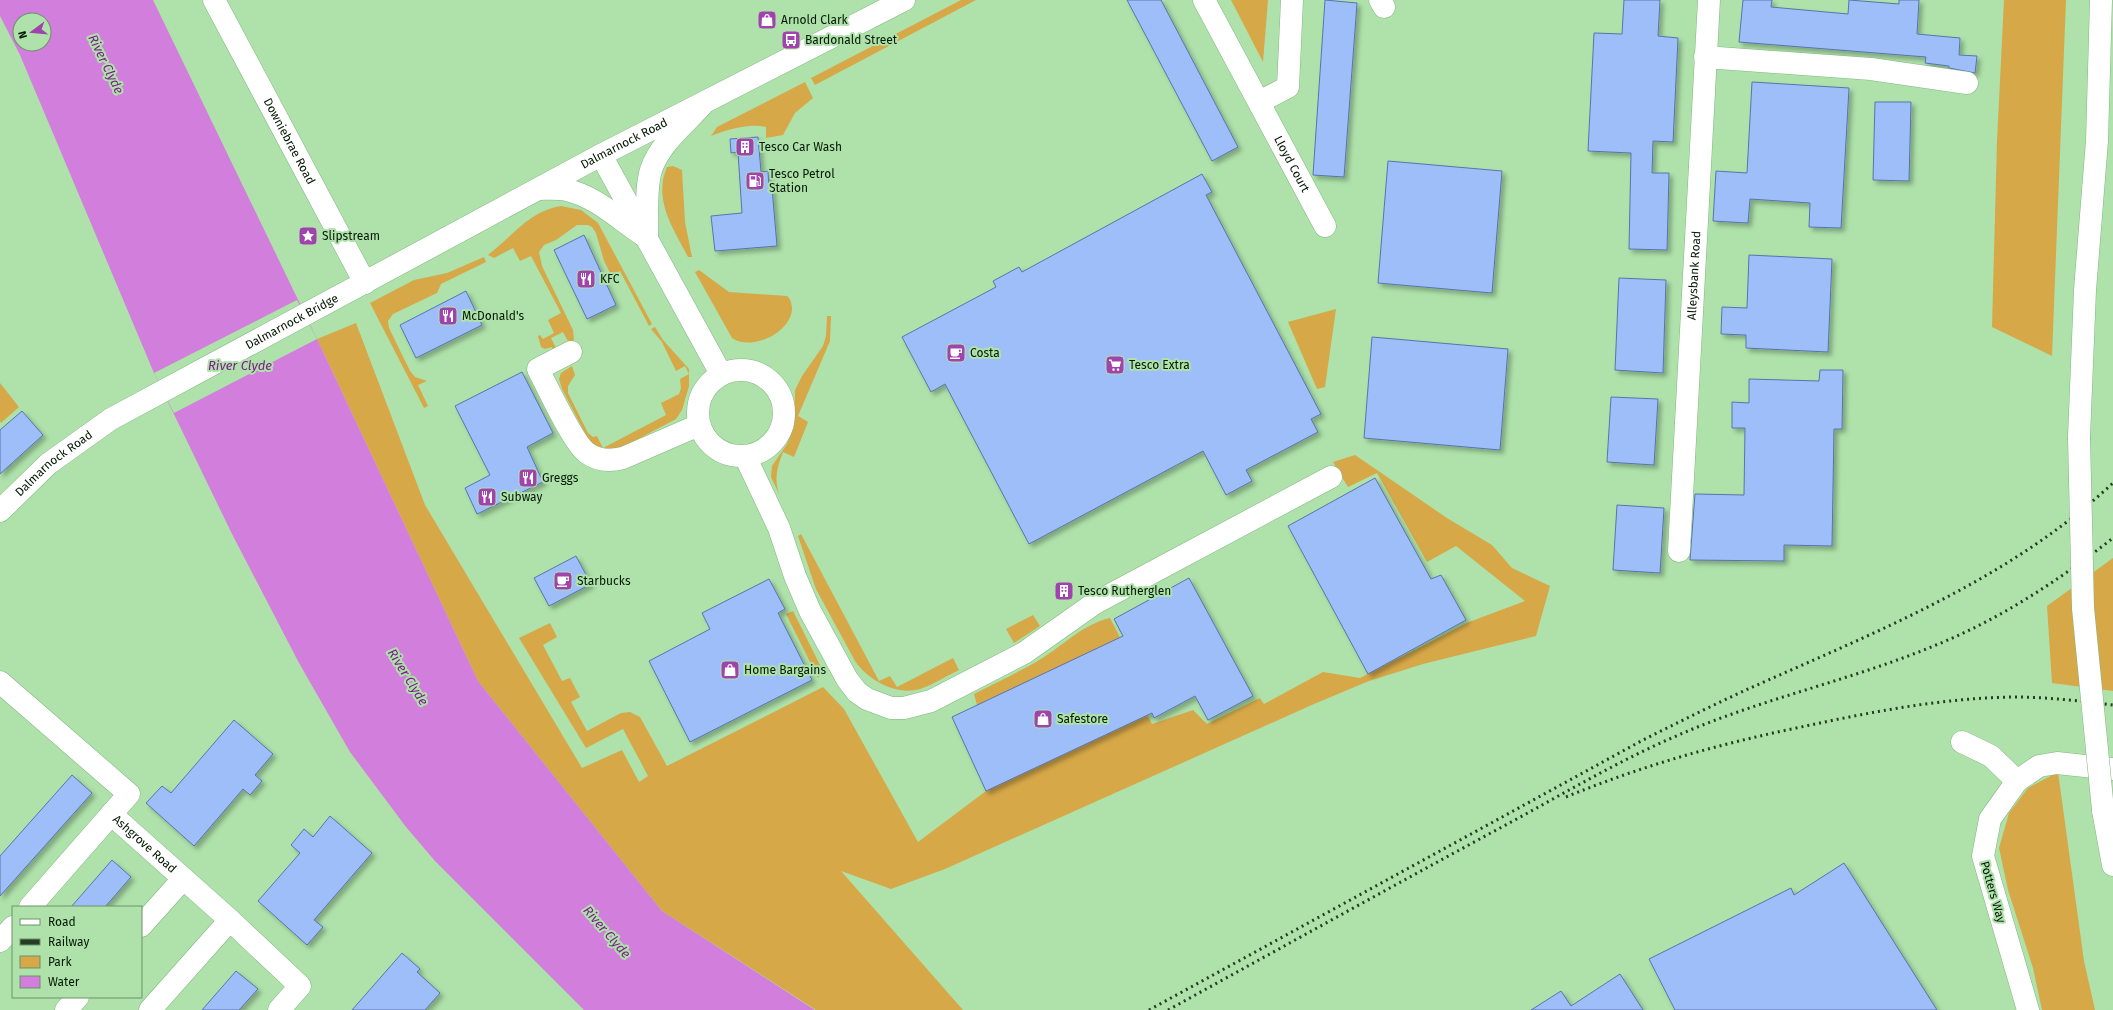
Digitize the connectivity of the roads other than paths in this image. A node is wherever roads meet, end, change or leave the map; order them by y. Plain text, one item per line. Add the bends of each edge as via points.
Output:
1 (214, 0) edge
2 (904, 0) edge
3 (1204, 0) edge
4 (1292, 0) edge
5 (1709, 0) edge
6 (2101, 0) edge
7 (1706, 57) junction
8 (1967, 82) dead end
9 (706, 101) junction
10 (1259, 102) junction
11 (601, 154) junction
12 (539, 189) junction
13 (1325, 226) dead end
14 (647, 238) junction
15 (365, 283) junction
16 (346, 292) joint
17 (571, 352) dead end
18 (721, 374) junction
19 (111, 419) joint
20 (700, 425) junction
21 (745, 456) junction
22 (1331, 477) dead end
23 (0, 511) edge
24 (1679, 551) dead end
25 (0, 682) edge
26 (1962, 742) dead end
27 (2113, 769) edge
28 (2017, 780) junction
29 (111, 814) junction
30 (2113, 865) edge
31 (183, 879) junction
32 (31, 906) edge
33 (230, 920) junction
34 (142, 925) edge
35 (12, 927) edge
36 (0, 941) edge
37 (77, 998) edge
38 (66, 1010) edge
39 (150, 1010) edge
40 (279, 1010) edge
41 (2028, 1010) edge

1 - 15 main road, Downiebrae Road
2 - 9 main road, Dalmarnock Road
3 - 10 main road, Lloyd Court
4 - 10 main road via 1288,87
5 - 7 main road, Alleysbank Road
6 - 30 main road, bridge via 2097,141 2085,290 2079,437 2083,608 2103,810
7 - 8 main road via 1871,69
7 - 24 main road, Alleysbank Road
9 - 11 main road, Dalmarnock Road
9 - 14 main road via 664,146 655,162 648,188
10 - 13 main road, Lloyd Court
11 - 12 main road, Dalmarnock Road
11 - 14 main road
12 - 14 main road via 567,190 578,194
12 - 15 main road, Dalmarnock Road
14 - 18 main road
15 - 16 main road, Dalmarnock Road
16 - 19 main road, Dalmarnock Bridge
17 - 20 main road via 538,369 578,444 589,455 610,460 623,458
18 - 20 main road via 709,383 701,395 698,410
18 - 21 main road via 739,369 757,372 772,382 780,392 784,416 782,428 768,447
19 - 23 main road, Dalmarnock Road via 48,464
20 - 21 main road via 706,438 717,449 730,455
21 - 22 main road via 779,528 810,611 847,679 857,692 867,699 884,706 904,708 931,701 1024,653 1095,603
25 - 29 main road, Ashgrove Road via 129,794
26 - 28 main road via 1990,756
27 - 28 main road via 2057,763 2039,766
28 - 41 main road, Potters Way via 1990,819 1983,856
29 - 31 main road, Ashgrove Road
29 - 32 main road
31 - 33 main road, Ashgrove Road
31 - 34 main road
33 - 39 main road
33 - 40 main road, Ashgrove Road via 300,986
35 - 36 main road
37 - 38 main road

